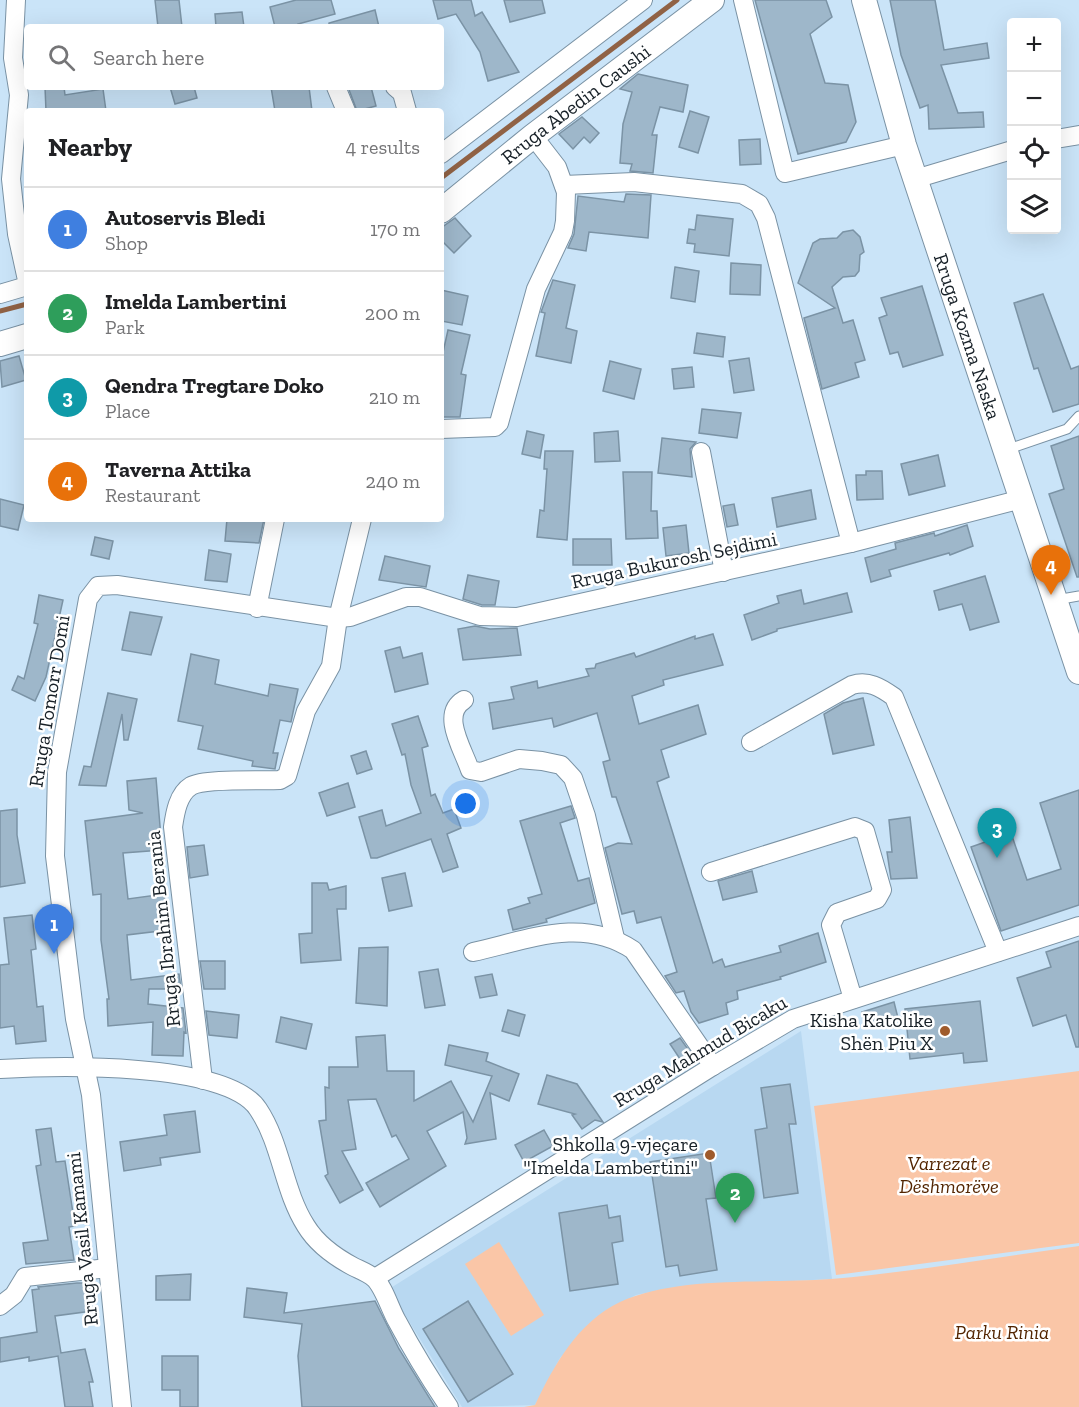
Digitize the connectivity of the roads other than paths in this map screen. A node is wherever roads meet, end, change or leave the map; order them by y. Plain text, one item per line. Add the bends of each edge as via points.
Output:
1 (16, 0) edge
2 (643, 0) edge
3 (712, 0) edge
4 (743, 0) edge
5 (864, 0) edge
6 (7, 58) edge
7 (337, 90) edge
8 (398, 90) edge
9 (345, 108) edge
10 (406, 108) edge
11 (1079, 135) edge
12 (533, 136) junction
13 (1061, 138) edge
14 (904, 146) junction
15 (444, 151) edge
16 (1007, 151) edge
17 (915, 179) junction
18 (564, 185) junction
19 (444, 208) edge
20 (24, 266) edge
21 (24, 287) edge
22 (0, 294) edge
23 (24, 337) edge
24 (0, 344) edge
25 (1079, 416) edge
26 (444, 429) edge
27 (1004, 450) junction
28 (701, 452) dead end
29 (1022, 499) junction
30 (274, 522) edge
31 (361, 522) edge
32 (851, 543) junction
33 (724, 572) junction
34 (1079, 596) edge
35 (1056, 600) junction
36 (256, 608) junction
37 (338, 618) junction
38 (1079, 672) edge
39 (464, 700) dead end
40 (751, 742) dead end
41 (711, 872) dead end
42 (1079, 926) edge
43 (615, 938) junction
44 (473, 952) dead end
45 (998, 952) junction
46 (853, 999) junction
47 (713, 1066) junction
48 (84, 1067) junction
49 (0, 1069) edge
50 (203, 1080) junction
51 (108, 1268) junction
52 (375, 1278) junction
53 (0, 1306) edge
54 (122, 1407) edge
55 (449, 1407) edge

1 - 6 street
2 - 15 street
3 - 12 main road, Rruga Abedin Caushi
4 - 14 street via 785,173
5 - 14 main road, Rruga Kozma Naska
6 - 20 street via 19,95 11,179
7 - 9 street
8 - 10 street
11 - 13 street
12 - 18 street via 557,167
12 - 19 main road, Rruga Abedin Caushi
14 - 17 main road, Rruga Kozma Naska
16 - 17 street
17 - 27 main road, Rruga Kozma Naska
18 - 26 street via 566,210 562,232 536,289 504,416 495,427
18 - 32 street via 634,182 742,194 759,204 766,218
21 - 22 street
23 - 24 main road
25 - 27 lane via 1066,429
27 - 29 main road, Rruga Kozma Naska
28 - 33 street
29 - 32 street, Rruga Bukurosh Sejdimi
29 - 35 main road, Rruga Kozma Naska
30 - 36 street
31 - 37 street, Rruga Ibrahim Berania
32 - 33 street, Rruga Bukurosh Sejdimi
33 - 37 street, Rruga Bukurosh Sejdimi via 517,617 480,616 420,597 406,597
34 - 35 lane
35 - 38 main road, Rruga Kozma Naska
36 - 37 street, Rruga Tomorr Domi
36 - 48 street, Rruga Tomorr Domi via 104,584 88,599 57,772 55,816 62,928
37 - 50 street, Rruga Ibrahim Berania via 331,666 306,711 287,776 280,780 204,782 191,786 175,810 173,827
39 - 43 street via 455,705 452,720 470,770 481,772 519,759 561,765 573,778
40 - 45 street via 852,685 863,682 894,697
41 - 46 street via 861,828 881,895 837,913 831,925
42 - 45 street, Rruga Mahmud Bicaku
43 - 44 street via 569,931
43 - 47 street via 633,950
45 - 46 street, Rruga Mahmud Bicaku
46 - 47 street, Rruga Mahmud Bicaku via 793,1019
47 - 52 street, Rruga Mahmud Bicaku
48 - 49 street
48 - 50 street via 170,1073
48 - 51 street, Rruga Vasil Kamami
50 - 52 street via 243,1093 257,1106 275,1142 292,1197 306,1226 340,1260
51 - 53 street via 25,1277 14,1295
51 - 54 street, Rruga Vasil Kamami
52 - 55 street

